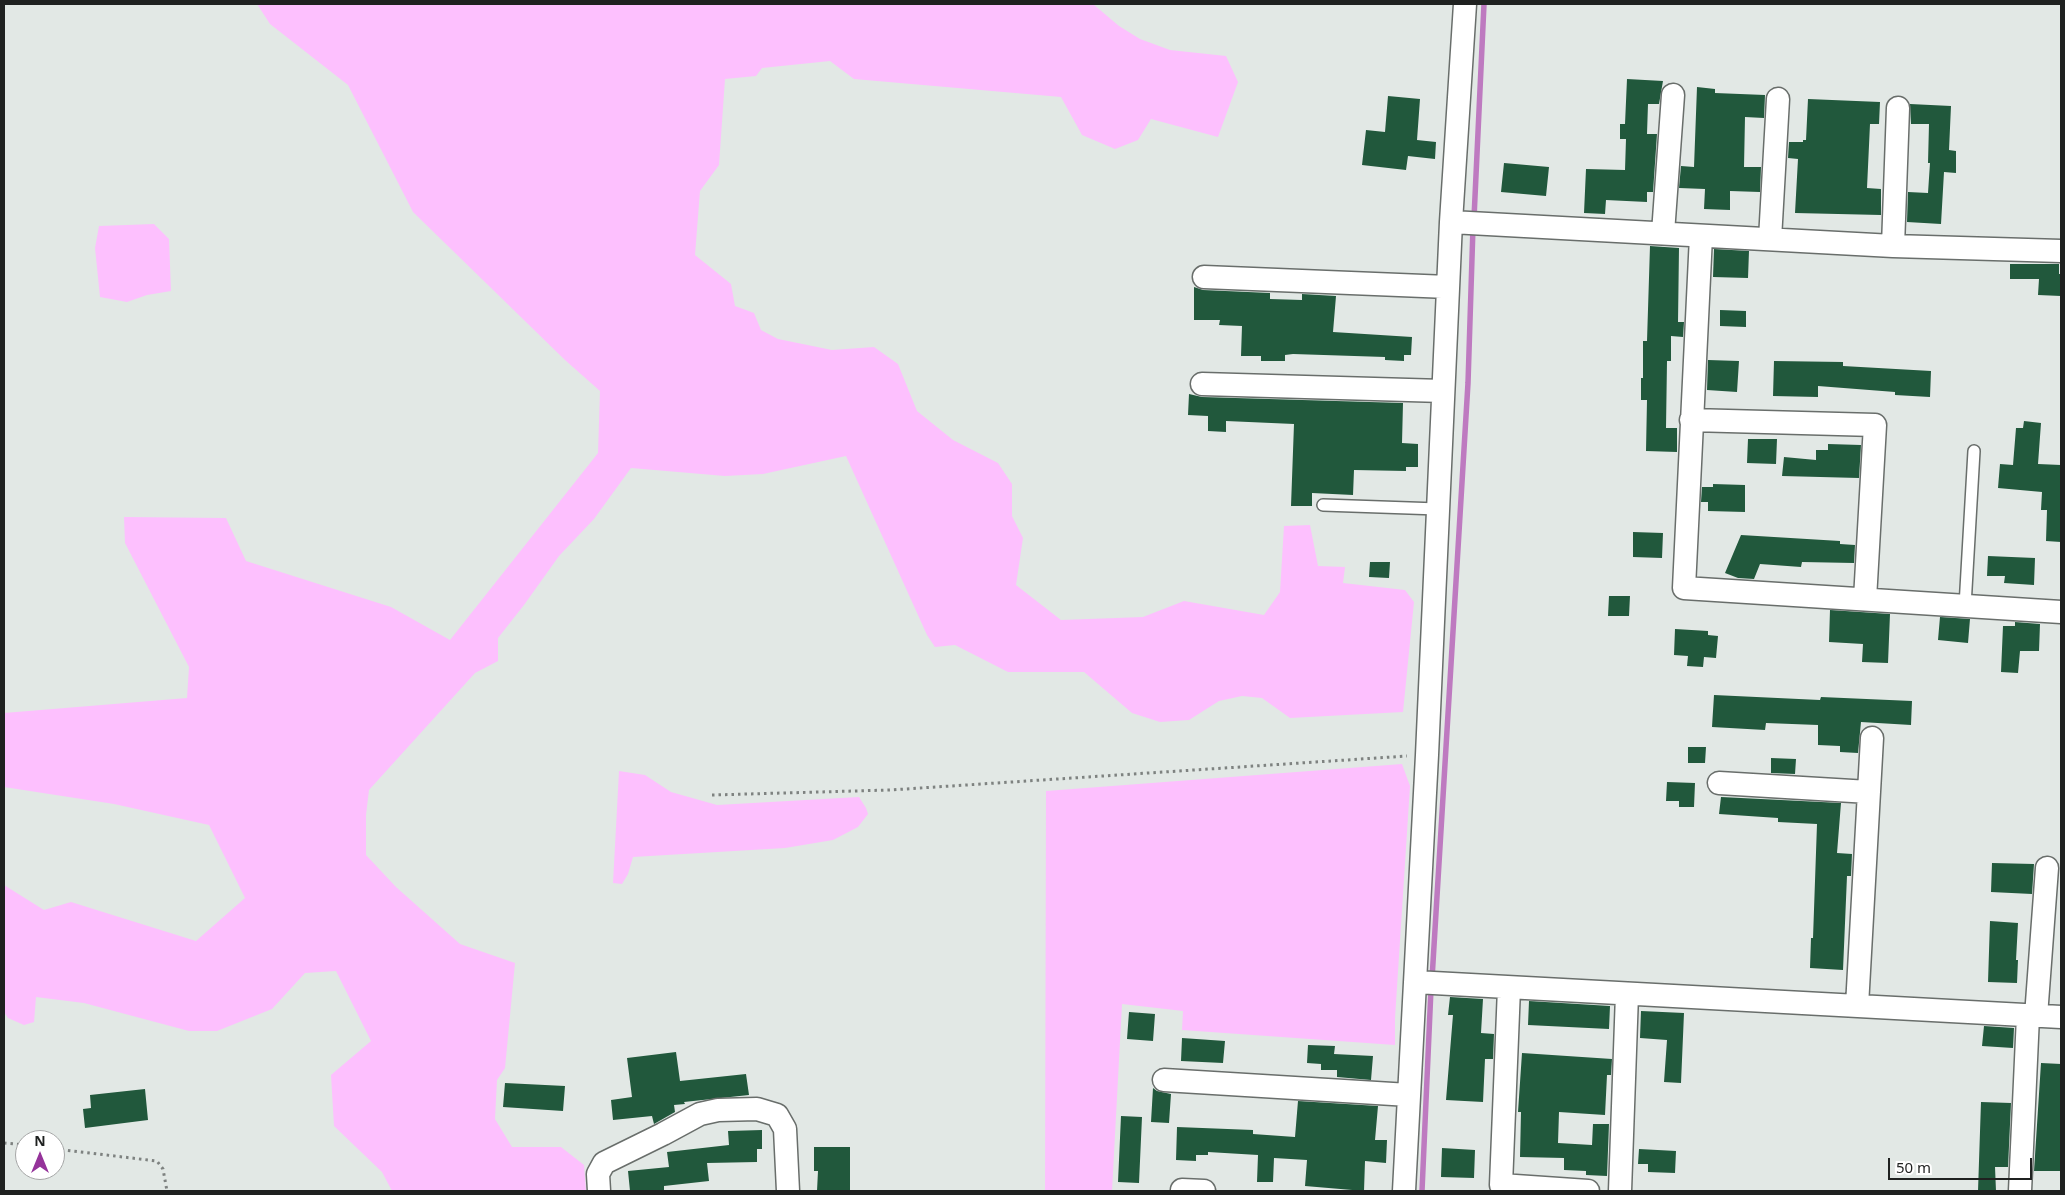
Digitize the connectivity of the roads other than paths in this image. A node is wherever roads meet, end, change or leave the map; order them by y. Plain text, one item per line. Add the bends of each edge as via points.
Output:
1 (1465, 4) edge
2 (1673, 95) dead end
3 (1778, 99) dead end
4 (1898, 108) dead end
5 (1466, 223) junction
6 (1663, 233) junction
7 (1700, 236) junction
8 (1770, 239) junction
9 (1893, 246) junction
10 (2061, 251) edge
11 (1204, 277) dead end
12 (1448, 287) junction
13 (1202, 384) dead end
14 (1443, 390) junction
15 (1691, 420) junction
16 (1974, 451) dead end
17 (1323, 505) dead end
18 (1438, 509) junction
19 (1865, 599) junction
20 (1965, 606) junction
21 (2061, 612) edge
22 (1872, 738) dead end
23 (1719, 783) dead end
24 (1869, 792) junction
25 (2047, 868) dead end
26 (1427, 983) junction
27 (1509, 988) junction
28 (1627, 994) junction
29 (1857, 1006) junction
30 (2032, 1016) junction
31 (2061, 1017) edge
32 (1164, 1080) dead end
33 (1409, 1095) junction
34 (1182, 1190) dead end
35 (600, 1191) edge
36 (788, 1191) edge
37 (1204, 1191) edge
38 (1404, 1191) edge
39 (1588, 1191) edge
40 (1620, 1191) edge
41 (2020, 1191) edge

1 - 5 street
2 - 6 street
3 - 8 street
4 - 9 street
5 - 6 street
5 - 12 street
6 - 7 street
7 - 8 street
7 - 15 street
8 - 9 street
9 - 10 street
11 - 12 street
12 - 14 street
13 - 14 street
14 - 18 street
15 - 19 street via 1684,588
15 - 19 street via 1875,425
16 - 20 lane
17 - 18 lane
18 - 26 street via 1427,755
19 - 20 street
20 - 21 street
22 - 24 street
23 - 24 street
24 - 29 street
25 - 30 street
26 - 27 street
26 - 33 street
27 - 28 street
27 - 39 street via 1501,1185
28 - 29 street
28 - 40 street
29 - 30 street
30 - 31 street
30 - 41 street
32 - 33 street
33 - 38 street
34 - 37 street
35 - 36 street via 598,1174 604,1163 700,1114 757,1109 777,1115 785,1129

